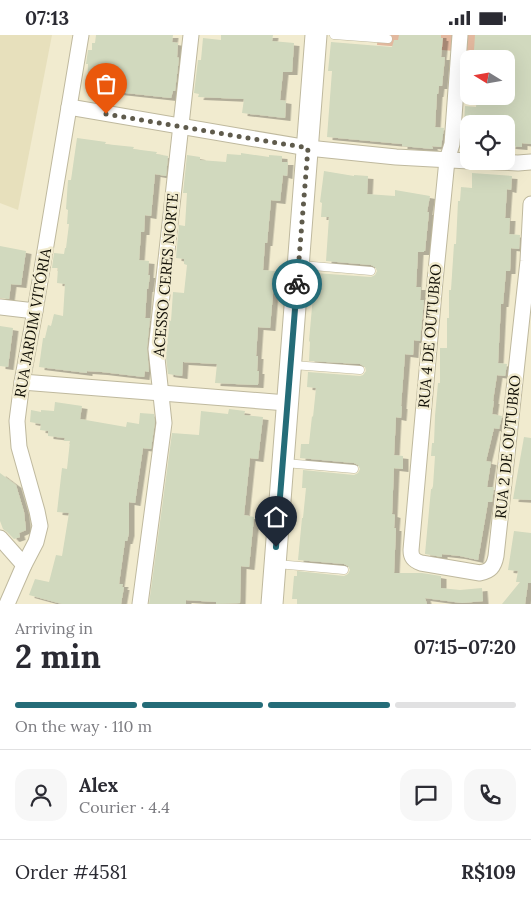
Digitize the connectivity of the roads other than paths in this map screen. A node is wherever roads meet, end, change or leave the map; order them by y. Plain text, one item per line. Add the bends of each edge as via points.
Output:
1 (81, 35) edge
2 (191, 35) edge
3 (316, 35) edge
4 (334, 35) edge
5 (460, 35) edge
6 (388, 39) dead end
7 (69, 107) junction
8 (180, 126) junction
9 (308, 148) junction
10 (447, 159) junction
11 (460, 160) edge
12 (531, 162) edge
13 (515, 163) edge
14 (531, 204) edge
15 (299, 265) junction
16 (372, 271) dead end
17 (0, 307) edge
18 (35, 311) junction
19 (290, 365) junction
20 (360, 371) dead end
21 (22, 382) junction
22 (161, 393) junction
23 (288, 403) junction
24 (283, 463) junction
25 (354, 469) dead end
26 (0, 538) edge
27 (275, 564) junction
28 (24, 565) junction
29 (344, 570) dead end
30 (490, 570) joint
31 (8, 604) edge
32 (140, 604) edge
33 (272, 604) edge

1 - 7 street, RUA JARDIM VITÓRIA
2 - 8 street, ACESSO CERES NORTE
3 - 9 street
4 - 6 lane
5 - 10 street, RUA 4 DE OUTUBRO via 452,144
7 - 8 street
7 - 18 street, RUA JARDIM VITÓRIA
8 - 9 street
8 - 22 street, ACESSO CERES NORTE via 156,349
9 - 10 street
9 - 15 street
10 - 11 street
10 - 30 street, RUA 4 DE OUTUBRO via 411,555 421,563 480,573
12 - 13 street
14 - 30 street, RUA 2 DE OUTUBRO via 528,261 496,556
15 - 16 lane
15 - 19 street
17 - 18 street
18 - 21 street, RUA JARDIM VITÓRIA
19 - 20 lane
19 - 23 street
21 - 22 street
21 - 28 street, RUA JARDIM VITÓRIA via 17,435 40,526
22 - 23 street
22 - 32 street, ACESSO CERES NORTE via 164,423
23 - 24 street
24 - 25 lane
24 - 27 street
26 - 28 street
27 - 29 lane
27 - 33 street
28 - 31 street, RUA JARDIM VITÓRIA

